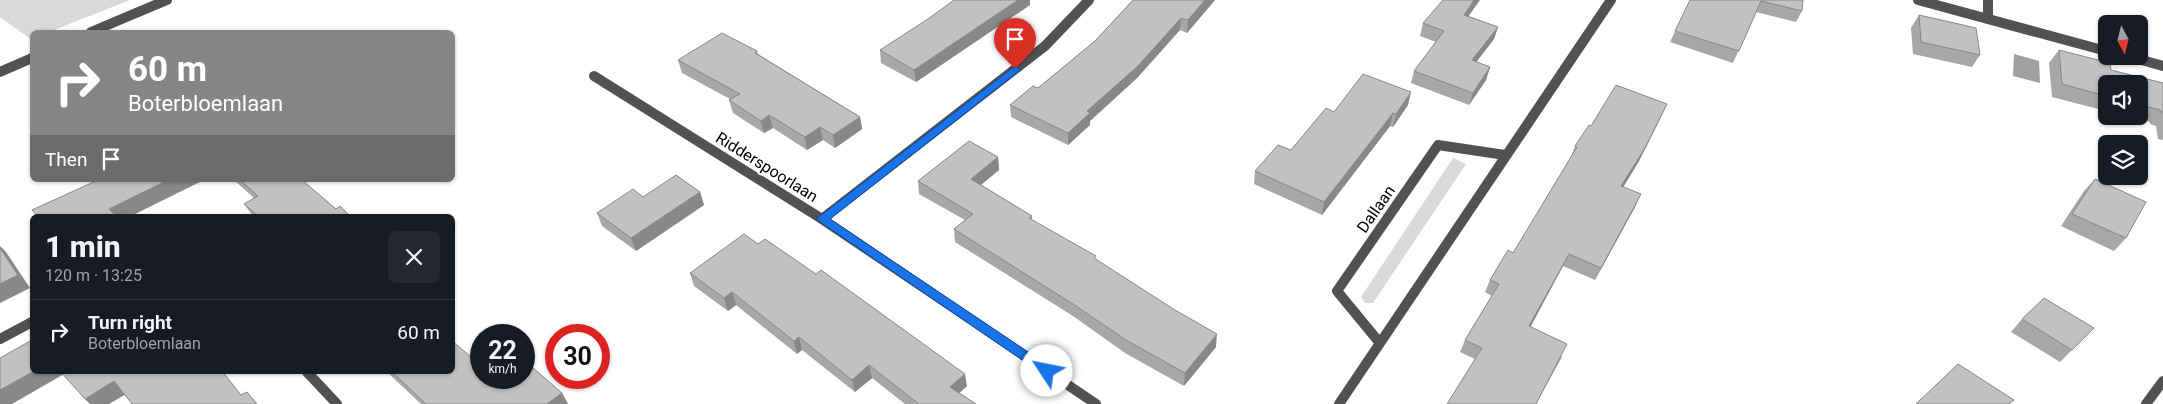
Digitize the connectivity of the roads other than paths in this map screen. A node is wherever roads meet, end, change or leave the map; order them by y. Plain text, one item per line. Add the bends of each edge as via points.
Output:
1 (167, 0) edge
2 (1089, 0) edge
3 (1611, 0) edge
4 (1918, 0) edge
5 (1988, 0) edge
6 (1988, 18) junction
7 (96, 30) edge
8 (2098, 49) edge
9 (30, 59) edge
10 (2148, 62) edge
11 (2163, 66) edge
12 (0, 72) edge
13 (594, 76) dead end
14 (1505, 155) junction
15 (822, 219) junction
16 (30, 323) edge
17 (0, 339) edge
18 (1378, 342) junction
19 (309, 374) edge
20 (2163, 381) edge
21 (337, 404) edge
22 (1096, 404) edge
23 (1339, 404) edge
24 (2146, 404) edge

1 - 7 street
2 - 15 street via 1045,46
3 - 14 street
4 - 6 street
5 - 6 street
6 - 8 street
9 - 12 street
10 - 11 street
13 - 15 street, Ridderspoorlaan
14 - 18 street
14 - 18 street, Dallaan via 1438,145 1337,291
15 - 22 street, Ridderspoorlaan
16 - 17 street
18 - 23 street
19 - 21 street
20 - 24 street

